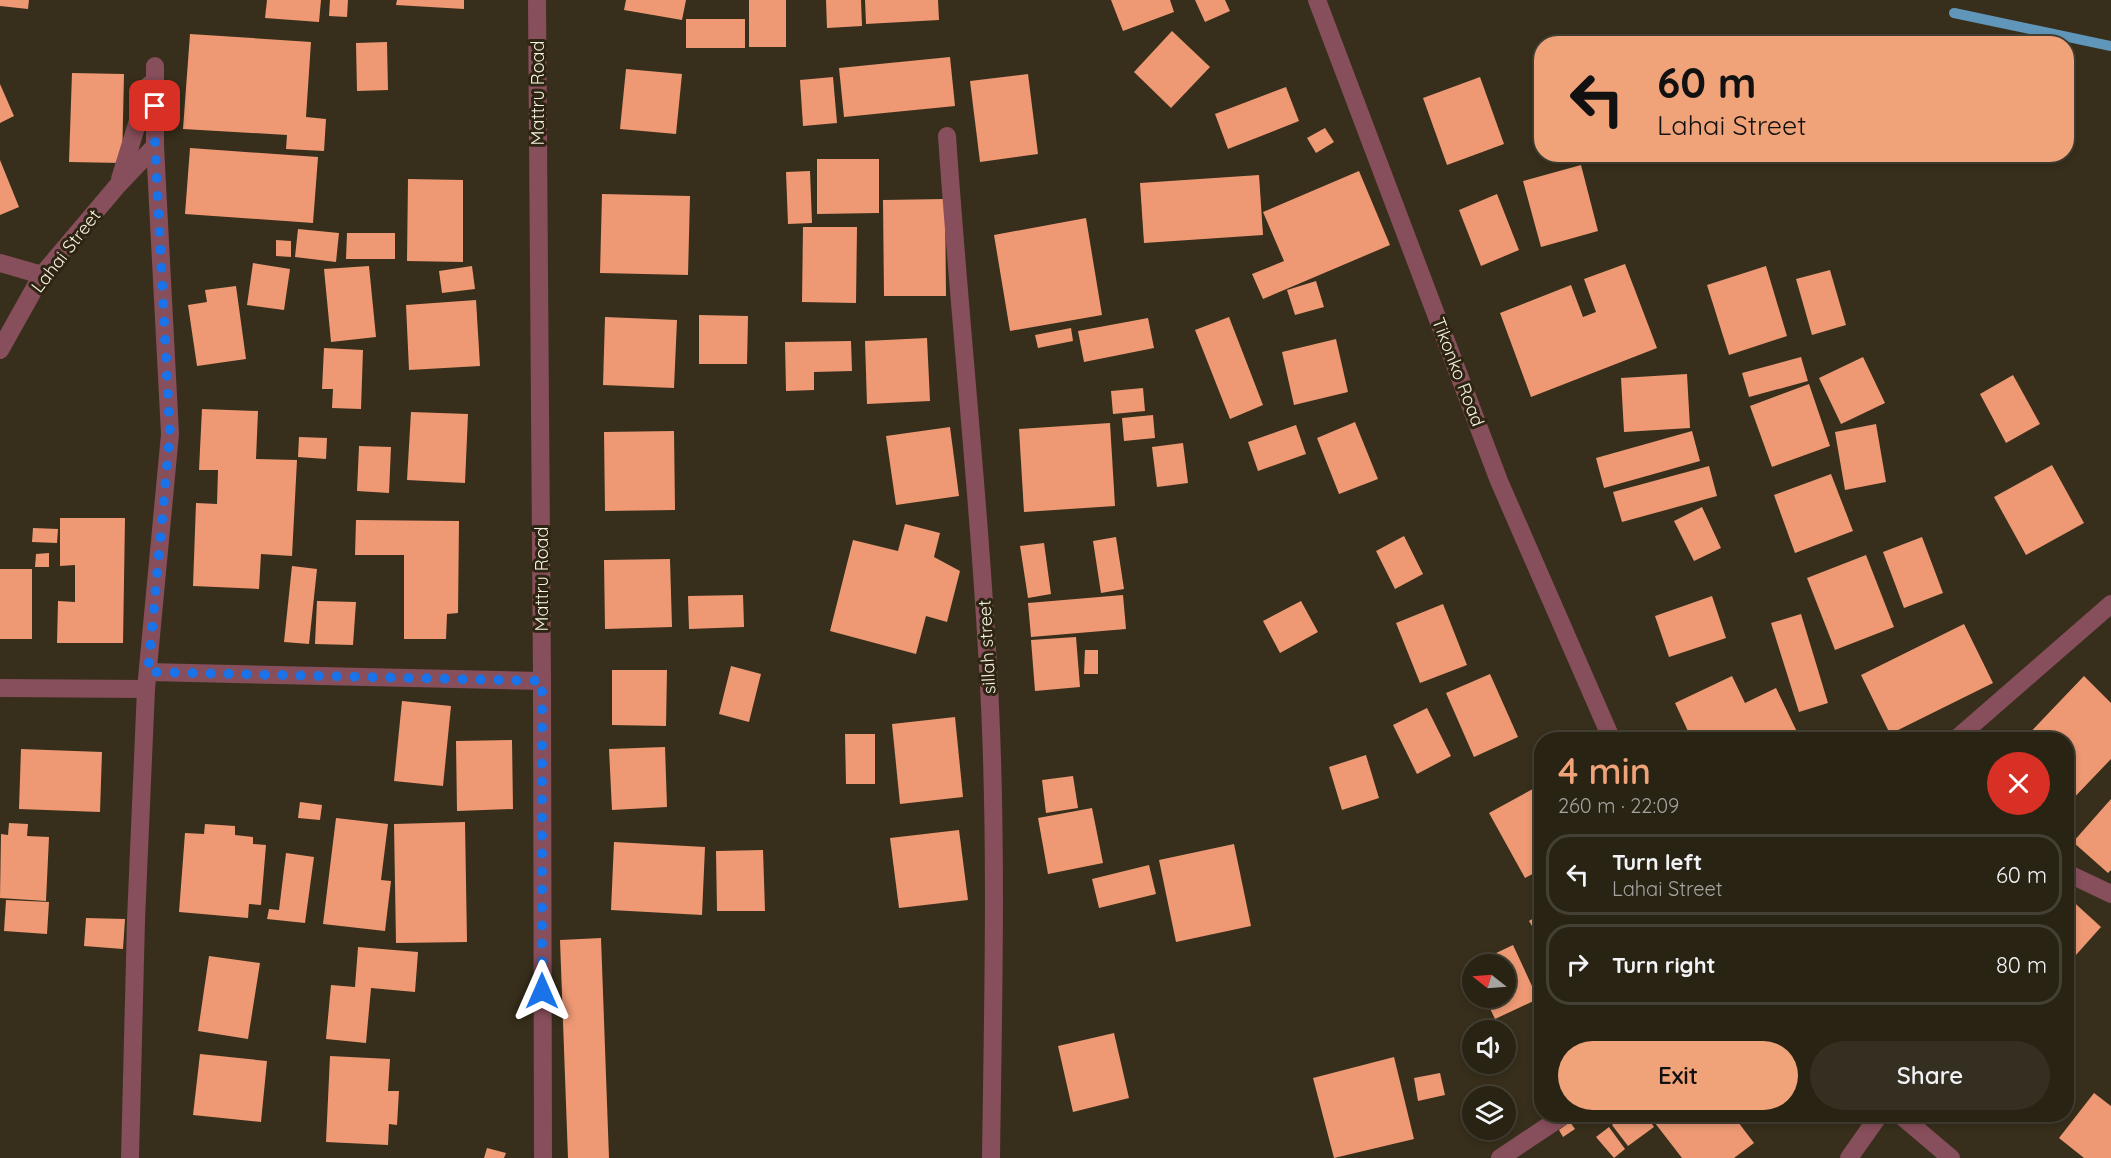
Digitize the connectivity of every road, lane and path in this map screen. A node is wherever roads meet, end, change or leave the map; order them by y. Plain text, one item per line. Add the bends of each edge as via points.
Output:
1 (537, 0) edge
2 (1317, 0) edge
3 (947, 136) dead end
4 (155, 146) junction
5 (118, 185) junction
6 (0, 263) edge
7 (42, 275) junction
8 (0, 350) edge
9 (2111, 604) edge
10 (147, 680) junction
11 (542, 681) junction
12 (0, 688) edge
13 (1609, 732) edge
14 (1964, 732) edge
15 (2074, 876) edge
16 (2111, 894) edge
17 (1554, 1122) edge
18 (1875, 1122) edge
19 (1909, 1122) edge
20 (130, 1158) edge
21 (543, 1158) edge
22 (991, 1158) edge
23 (1500, 1158) edge
24 (1849, 1158) edge
25 (1952, 1158) edge

1 - 11 street, Mattru Road
2 - 13 street, Tikonko Road via 1499,481
3 - 22 street, sillah street via 990,707 996,862
4 - 5 street, Lahai Street
4 - 5 street via 155,66
4 - 10 street via 170,434
5 - 7 street, Lahai Street
6 - 7 street
7 - 8 street, Lahai Street
9 - 14 street
10 - 11 street
10 - 12 street
10 - 20 street
11 - 21 street, Mattru Road
15 - 16 street
17 - 23 street
18 - 24 street
19 - 25 street

